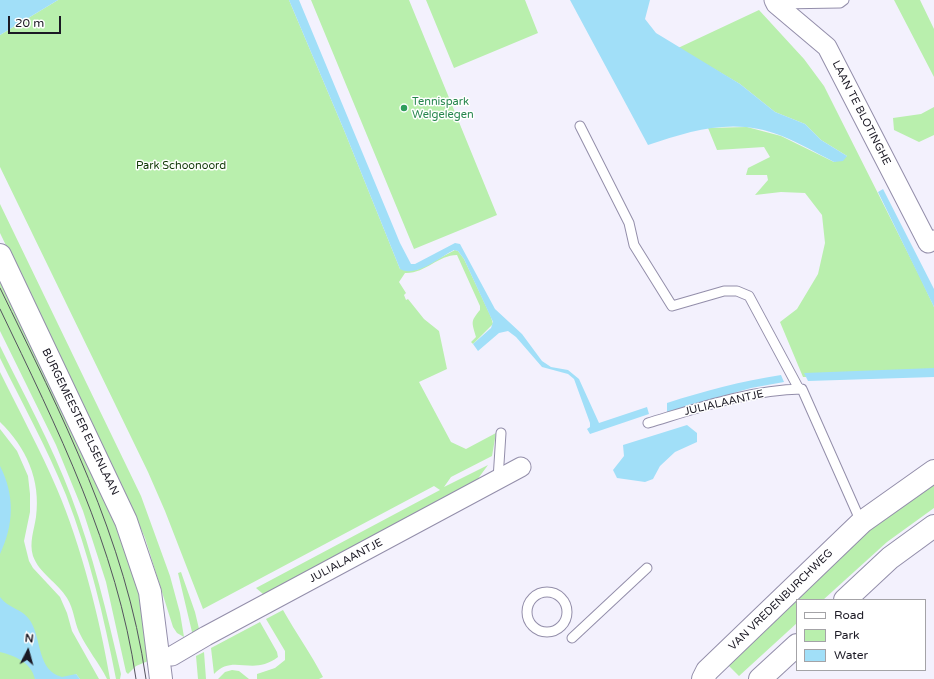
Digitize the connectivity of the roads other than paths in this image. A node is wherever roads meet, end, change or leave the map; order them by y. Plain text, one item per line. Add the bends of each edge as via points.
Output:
1 (844, 0) edge
2 (775, 2) edge
3 (580, 126) dead end
4 (931, 241) edge
5 (0, 255) edge
6 (801, 388) junction
7 (648, 423) dead end
8 (500, 433) dead end
9 (521, 467) dead end
10 (934, 470) edge
11 (498, 479) junction
12 (862, 522) junction
13 (934, 526) edge
14 (647, 568) dead end
15 (150, 592) junction
16 (846, 599) edge
17 (561, 627) joint
18 (572, 638) dead end
19 (796, 646) edge
20 (172, 656) junction
21 (710, 677) edge
22 (161, 679) edge
23 (175, 679) edge
24 (760, 679) edge

1 - 2 lane via 840,3
2 - 4 street, LAAN TE BLOTINGHE via 827,47
3 - 6 lane via 629,223 634,245 672,306 724,291 737,291 749,296
5 - 15 main road, BURGEMEESTER ELSENLAAN via 118,502 134,541
6 - 7 lane, JULIALAANTJE via 738,398
6 - 12 lane
8 - 11 lane
9 - 11 street, JULIALAANTJE
10 - 12 main road, VAN VREDENBURCHWEG
11 - 20 street, JULIALAANTJE
12 - 21 main road, VAN VREDENBURCHWEG
13 - 16 main road via 890,558
14 - 18 lane
15 - 20 main road, BURGEMEESTER ELSENLAAN via 164,622
15 - 22 main road, BURGEMEESTER ELSENLAAN
17 - 17 lane via 566,620 567,608 559,595 551,591 541,592 531,599 526,610 529,622 537,630 550,632
19 - 24 main road
20 - 23 main road, BURGEMEESTER ELSENLAAN

